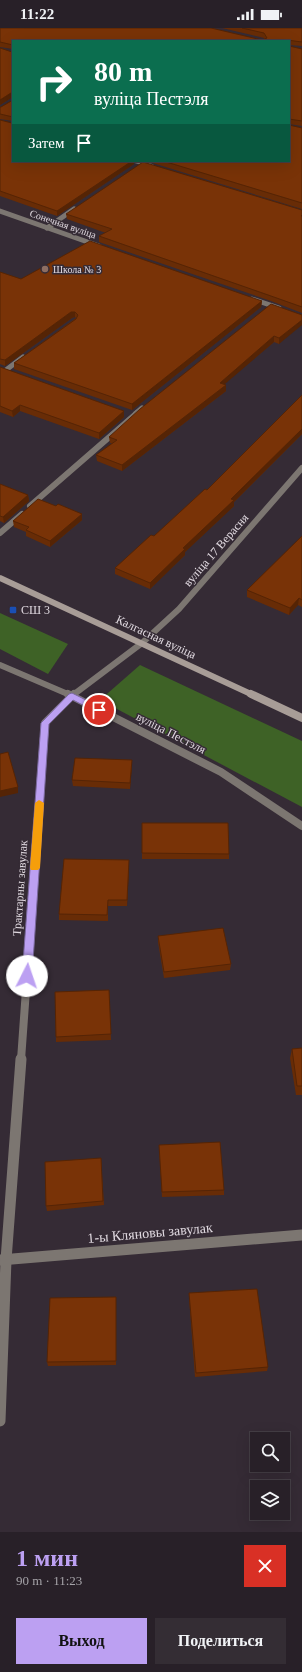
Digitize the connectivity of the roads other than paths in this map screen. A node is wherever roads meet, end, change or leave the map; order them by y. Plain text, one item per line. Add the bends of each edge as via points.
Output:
1 (139, 162) edge
2 (143, 163) junction
3 (137, 168) edge
4 (158, 168) edge
5 (79, 206) edge
6 (0, 211) edge
7 (48, 228) junction
8 (107, 248) edge
9 (248, 297) edge
10 (270, 305) junction
11 (264, 310) edge
12 (283, 310) edge
13 (30, 352) edge
14 (3, 369) edge
15 (13, 372) edge
16 (146, 405) edge
17 (126, 412) dead end
18 (133, 415) junction
19 (302, 468) edge
20 (0, 533) edge
21 (0, 578) edge
22 (142, 643) junction
23 (0, 664) edge
24 (72, 696) junction
25 (302, 718) edge
26 (302, 826) edge
27 (302, 1235) edge
28 (3, 1260) edge
29 (0, 1421) edge

1 - 2 street
2 - 3 street
2 - 4 street
5 - 7 street
6 - 7 street, Сонечная вуліца
7 - 8 street, Сонечная вуліца
9 - 10 street
10 - 11 street
10 - 12 street
13 - 14 street
14 - 15 street
16 - 18 street
17 - 18 street
18 - 20 street
19 - 22 street, вуліца 17 Верасня via 179,609
21 - 22 street, Калгасная вуліца
22 - 24 street, Трактарны завулак
22 - 25 street, Калгасная вуліца
23 - 24 street, вуліца Пестэля
24 - 26 street, вуліца Пестэля via 221,772
24 - 28 street, Трактарны завулак via 45,723
27 - 28 street, 1-ы Кляновы завулак
28 - 29 street, Трактарны завулак

